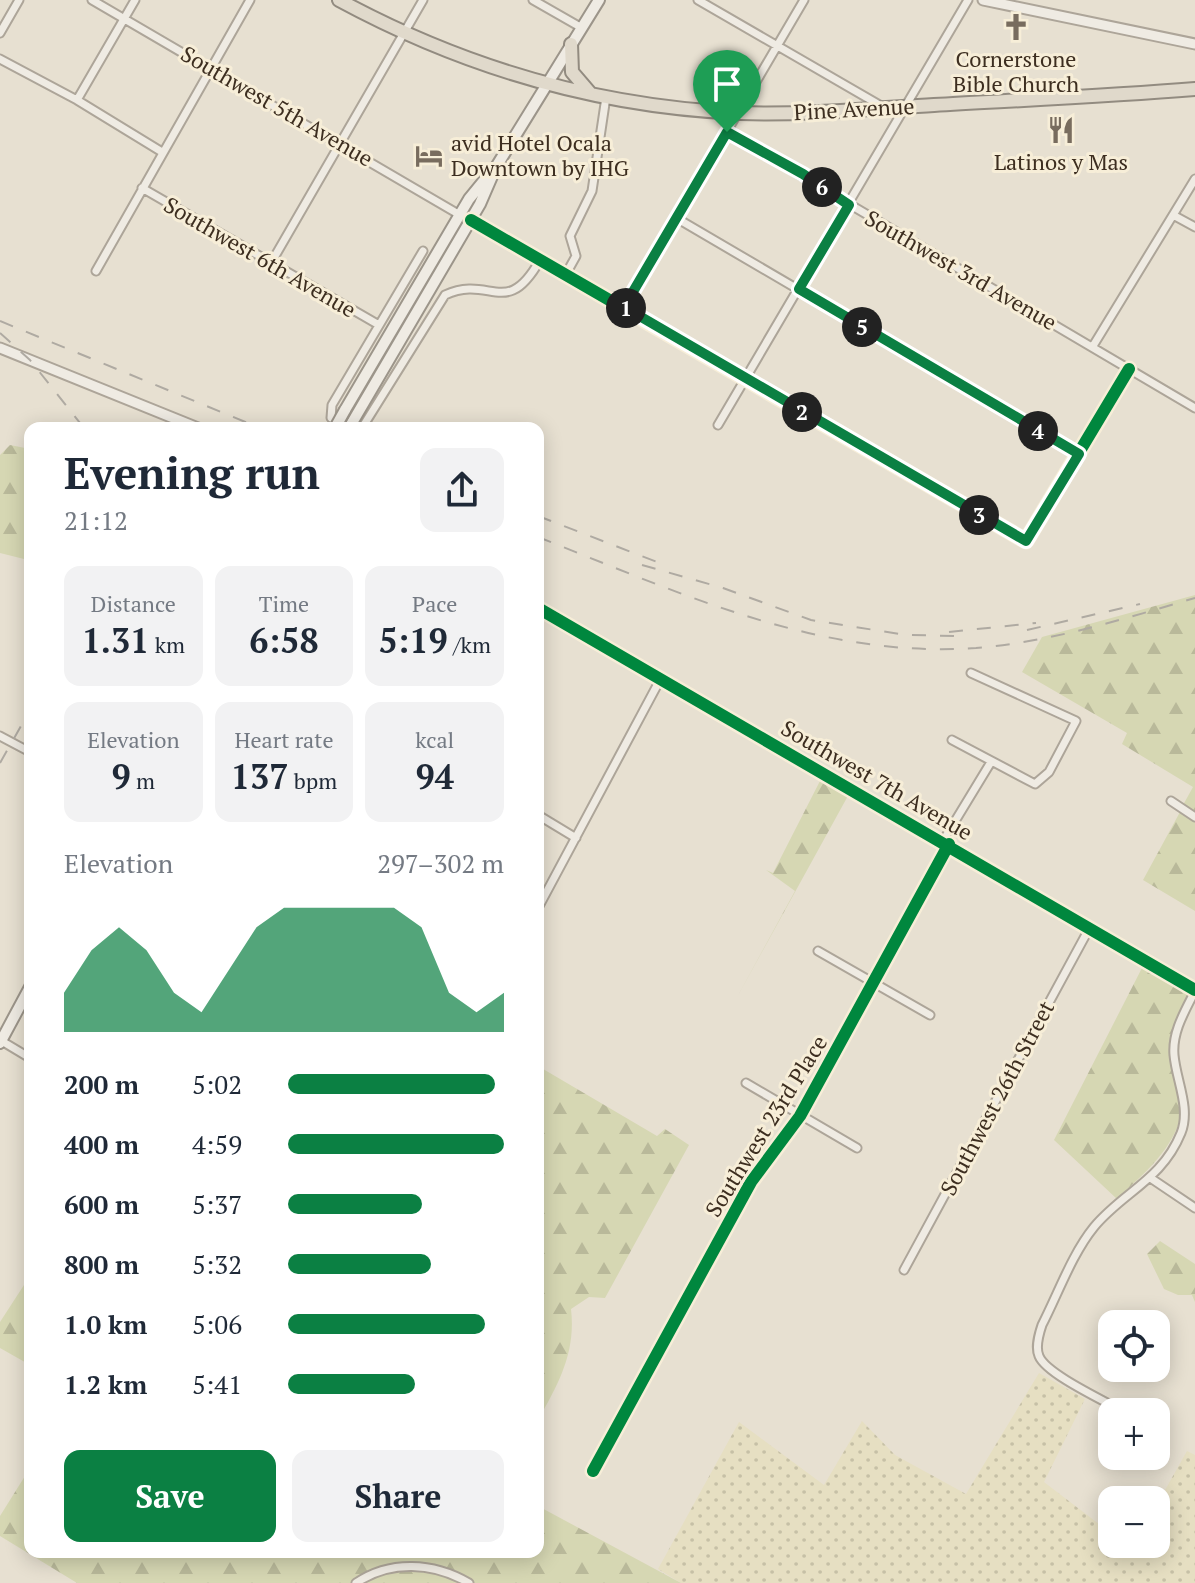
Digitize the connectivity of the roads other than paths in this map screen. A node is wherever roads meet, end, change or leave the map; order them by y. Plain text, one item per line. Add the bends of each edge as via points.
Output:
1 (19, 0) edge
2 (92, 0) edge
3 (135, 0) edge
4 (250, 0) edge
5 (339, 0) edge
6 (423, 0) edge
7 (599, 0) edge
8 (698, 0) edge
9 (804, 0) edge
10 (968, 0) edge
11 (983, 0) edge
12 (538, 1) edge
13 (1023, 3) edge
14 (125, 18) junction
15 (582, 28) junction
16 (404, 32) junction
17 (0, 33) edge
18 (571, 44) junction
19 (778, 44) junction
20 (1195, 44) edge
21 (0, 59) edge
22 (211, 68) junction
23 (546, 85) junction
24 (1195, 89) edge
25 (592, 95) junction
26 (606, 97) junction
27 (77, 100) junction
28 (905, 107) junction
29 (884, 108) junction
30 (738, 113) junction
31 (727, 132) junction
32 (341, 143) junction
33 (162, 152) junction
34 (1195, 179) edge
35 (142, 188) junction
36 (849, 205) junction
37 (1173, 215) junction
38 (466, 218) junction
39 (678, 219) junction
40 (1195, 227) edge
41 (423, 251) dead end
42 (540, 260) junction
43 (271, 263) junction
44 (96, 271) dead end
45 (566, 274) junction
46 (799, 289) junction
47 (624, 307) junction
48 (379, 325) junction
49 (1093, 346) junction
50 (0, 348) edge
51 (1129, 369) junction
52 (745, 379) junction
53 (1195, 408) edge
54 (183, 422) edge
55 (333, 422) edge
56 (338, 422) edge
57 (352, 422) edge
58 (366, 422) edge
59 (718, 425) dead end
60 (1079, 454) junction
61 (544, 611) edge
62 (971, 673) dead end
63 (661, 678) junction
64 (0, 736) edge
65 (952, 740) dead end
66 (24, 749) edge
67 (991, 762) junction
68 (1171, 801) dead end
69 (1195, 817) edge
70 (544, 819) edge
71 (576, 838) junction
72 (946, 843) junction
73 (544, 897) edge
74 (1090, 927) junction
75 (818, 951) dead end
76 (875, 983) junction
77 (1195, 990) edge
78 (24, 998) edge
79 (930, 1015) dead end
80 (0, 1041) edge
81 (24, 1055) edge
82 (746, 1083) dead end
83 (800, 1116) junction
84 (857, 1148) dead end
85 (1152, 1179) junction
86 (1195, 1208) edge
87 (904, 1270) dead end
88 (1100, 1398) edge
89 (593, 1471) dead end
90 (356, 1583) edge
91 (469, 1583) edge

1 - 17 street
2 - 14 street, Southwest 5th Avenue
3 - 14 street
4 - 22 street
5 - 16 highway, Pine Avenue
6 - 16 street
7 - 15 main road
8 - 19 street
9 - 19 street
10 - 28 street
11 - 13 street
12 - 15 street
13 - 20 street
14 - 22 street, Southwest 5th Avenue
14 - 27 street
15 - 18 main road
16 - 23 highway, Pine Avenue
16 - 32 street
18 - 23 main road
18 - 25 highway via 572,72
19 - 29 street
19 - 30 street
21 - 27 street
22 - 32 street, Southwest 5th Avenue
22 - 33 street
23 - 25 highway, Pine Avenue
23 - 38 main road
24 - 28 highway, Pine Avenue
25 - 26 highway, Pine Avenue
26 - 30 highway, Pine Avenue
26 - 45 street via 592,191 570,236 576,256
27 - 33 street
28 - 29 highway, Pine Avenue
28 - 36 street
29 - 30 highway, Pine Avenue
30 - 31 street
31 - 36 street, Southwest 3rd Avenue
31 - 39 street
32 - 38 street, Southwest 5th Avenue
32 - 43 street
33 - 35 street
34 - 37 street
35 - 43 street, Southwest 6th Avenue
35 - 44 street
36 - 46 street
36 - 49 street, Southwest 3rd Avenue
37 - 40 street
37 - 49 street
38 - 42 street, Southwest 5th Avenue
38 - 56 main road, bridge
38 - 57 main road
39 - 46 street
39 - 47 street
41 - 48 street
42 - 45 street, Southwest 5th Avenue
42 - 58 street via 527,283 515,291 472,288 445,295
43 - 48 street, Southwest 6th Avenue
45 - 47 street, Southwest 5th Avenue
46 - 52 street
46 - 60 street
47 - 52 street, Southwest 5th Avenue
48 - 55 street via 329,414
49 - 51 street, Southwest 3rd Avenue
50 - 54 street
51 - 53 street, Southwest 3rd Avenue
51 - 60 street
52 - 59 street
52 - 60 street, Southwest 5th Avenue via 1026,541
61 - 63 street, Southwest 7th Avenue
62 - 67 street via 1076,721 1049,772 1035,784
63 - 71 street
63 - 72 street, Southwest 7th Avenue
64 - 66 street
65 - 67 street
67 - 72 street, Southwest 23rd Place
68 - 69 street
70 - 71 street
71 - 73 street
72 - 74 street, Southwest 7th Avenue
72 - 76 street, Southwest 23rd Place
74 - 77 street, Southwest 7th Avenue
74 - 87 street, Southwest 26th Street
75 - 76 street
76 - 79 street
76 - 83 street, Southwest 23rd Place
77 - 85 street via 1177,1030 1174,1054 1183,1130
78 - 80 main road
80 - 81 street
82 - 83 street
83 - 84 street
83 - 89 street, Southwest 23rd Place via 751,1182
85 - 86 street
85 - 88 street via 1092,1230 1042,1325 1038,1355 1047,1367
90 - 91 street via 394,1566 430,1568

